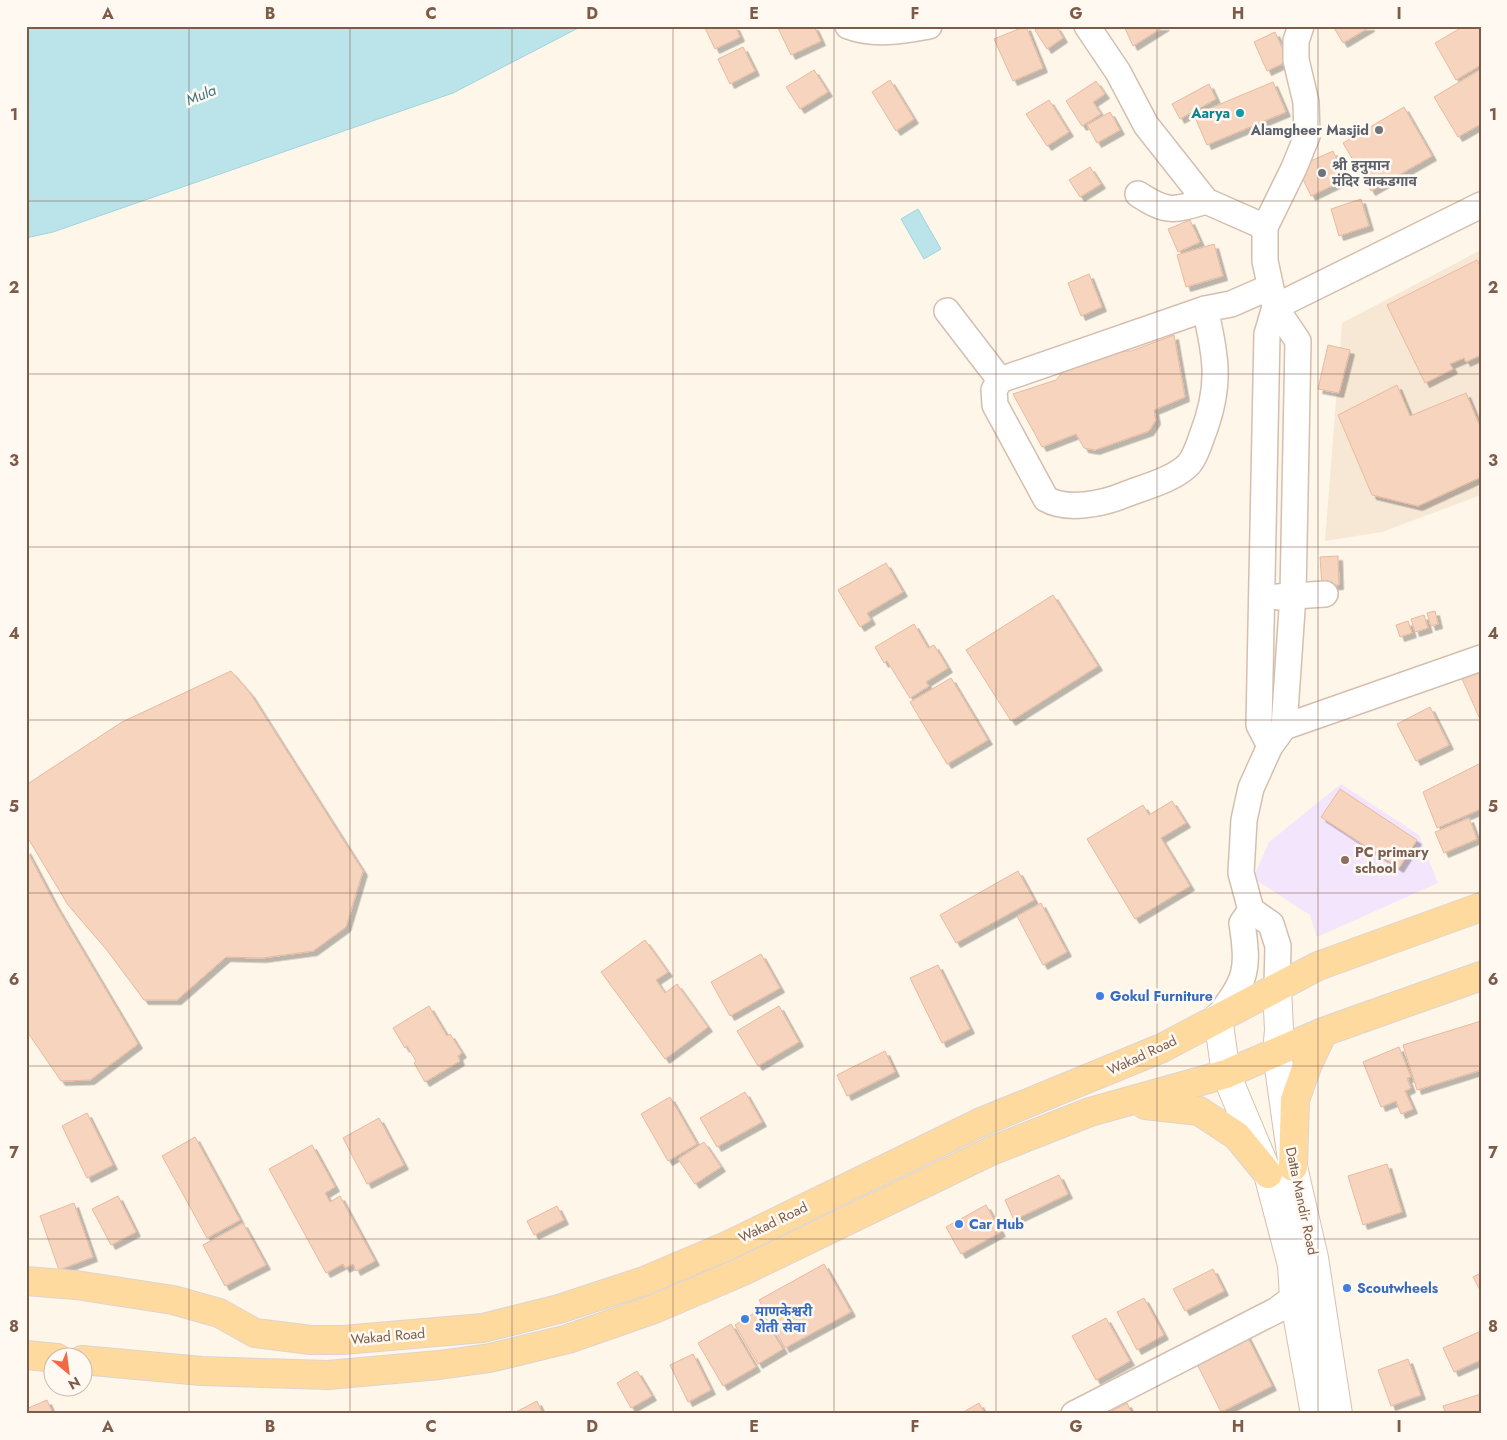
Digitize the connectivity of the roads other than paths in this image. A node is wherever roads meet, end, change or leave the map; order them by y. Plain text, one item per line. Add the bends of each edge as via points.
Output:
1 (848, 26) edge
2 (929, 26) edge
3 (1087, 26) edge
4 (1294, 31) edge
5 (1138, 194) dead end
6 (1206, 201) junction
7 (1481, 205) edge
8 (1265, 227) junction
9 (1273, 297) junction
10 (1205, 309) junction
11 (947, 311) dead end
12 (1000, 380) junction
13 (1325, 594) dead end
14 (1292, 595) junction
15 (1262, 599) junction
16 (1481, 658) edge
17 (1277, 736) junction
18 (1481, 907) edge
19 (1251, 910) junction
20 (1481, 976) edge
21 (1277, 987) junction
22 (1218, 1017) junction
23 (1323, 1032) junction
24 (1277, 1053) junction
25 (1226, 1074) junction
26 (1090, 1112) junction
27 (1280, 1171) junction
28 (26, 1281) edge
29 (1294, 1297) junction
30 (26, 1355) edge
31 (42, 1357) edge
32 (92, 1361) edge
33 (1074, 1414) edge
34 (1315, 1414) edge
35 (1338, 1414) edge

1 - 2 street via 859,31 898,32
3 - 6 street via 1118,72 1146,125
4 - 8 street via 1296,60 1306,102 1307,136
5 - 6 street via 1160,208 1180,209
6 - 8 street
7 - 9 street
8 - 9 street via 1265,261
9 - 10 street
9 - 14 street via 1298,341
9 - 15 street via 1267,334
10 - 12 street
10 - 12 street via 1214,346 1216,392 1190,463 1176,474 1108,502 1054,504 1046,499 995,405 994,390
11 - 12 street
13 - 14 street
14 - 15 street
14 - 17 street
15 - 17 street via 1259,725
16 - 17 street
17 - 19 street via 1251,788 1244,820 1241,873
18 - 21 main road, Wakad Road via 1318,966
19 - 21 street via 1270,924 1278,946
19 - 22 street via 1242,923 1247,961 1239,989
20 - 23 main road
21 - 22 main road, Wakad Road
21 - 24 main road, Datta Mandir Road
22 - 25 main road, Datta Mandir Road
22 - 28 main road, Wakad Road via 1162,1048 979,1123 728,1244 652,1277 559,1309 483,1328 310,1340 255,1333 219,1312 173,1300
23 - 24 main road
23 - 27 main road via 1295,1100
24 - 25 main road
24 - 27 main road, Datta Mandir Road
25 - 26 main road
25 - 27 main road, Datta Mandir Road
26 - 27 main road via 1141,1105 1199,1111 1237,1136
26 - 32 main road via 982,1156 741,1272 654,1309 550,1343 490,1358 328,1375 202,1371
27 - 29 main road, Datta Mandir Road
27 - 35 main road, Datta Mandir Road via 1314,1258
29 - 33 street via 1277,1310
29 - 34 main road, Datta Mandir Road
30 - 31 main road

